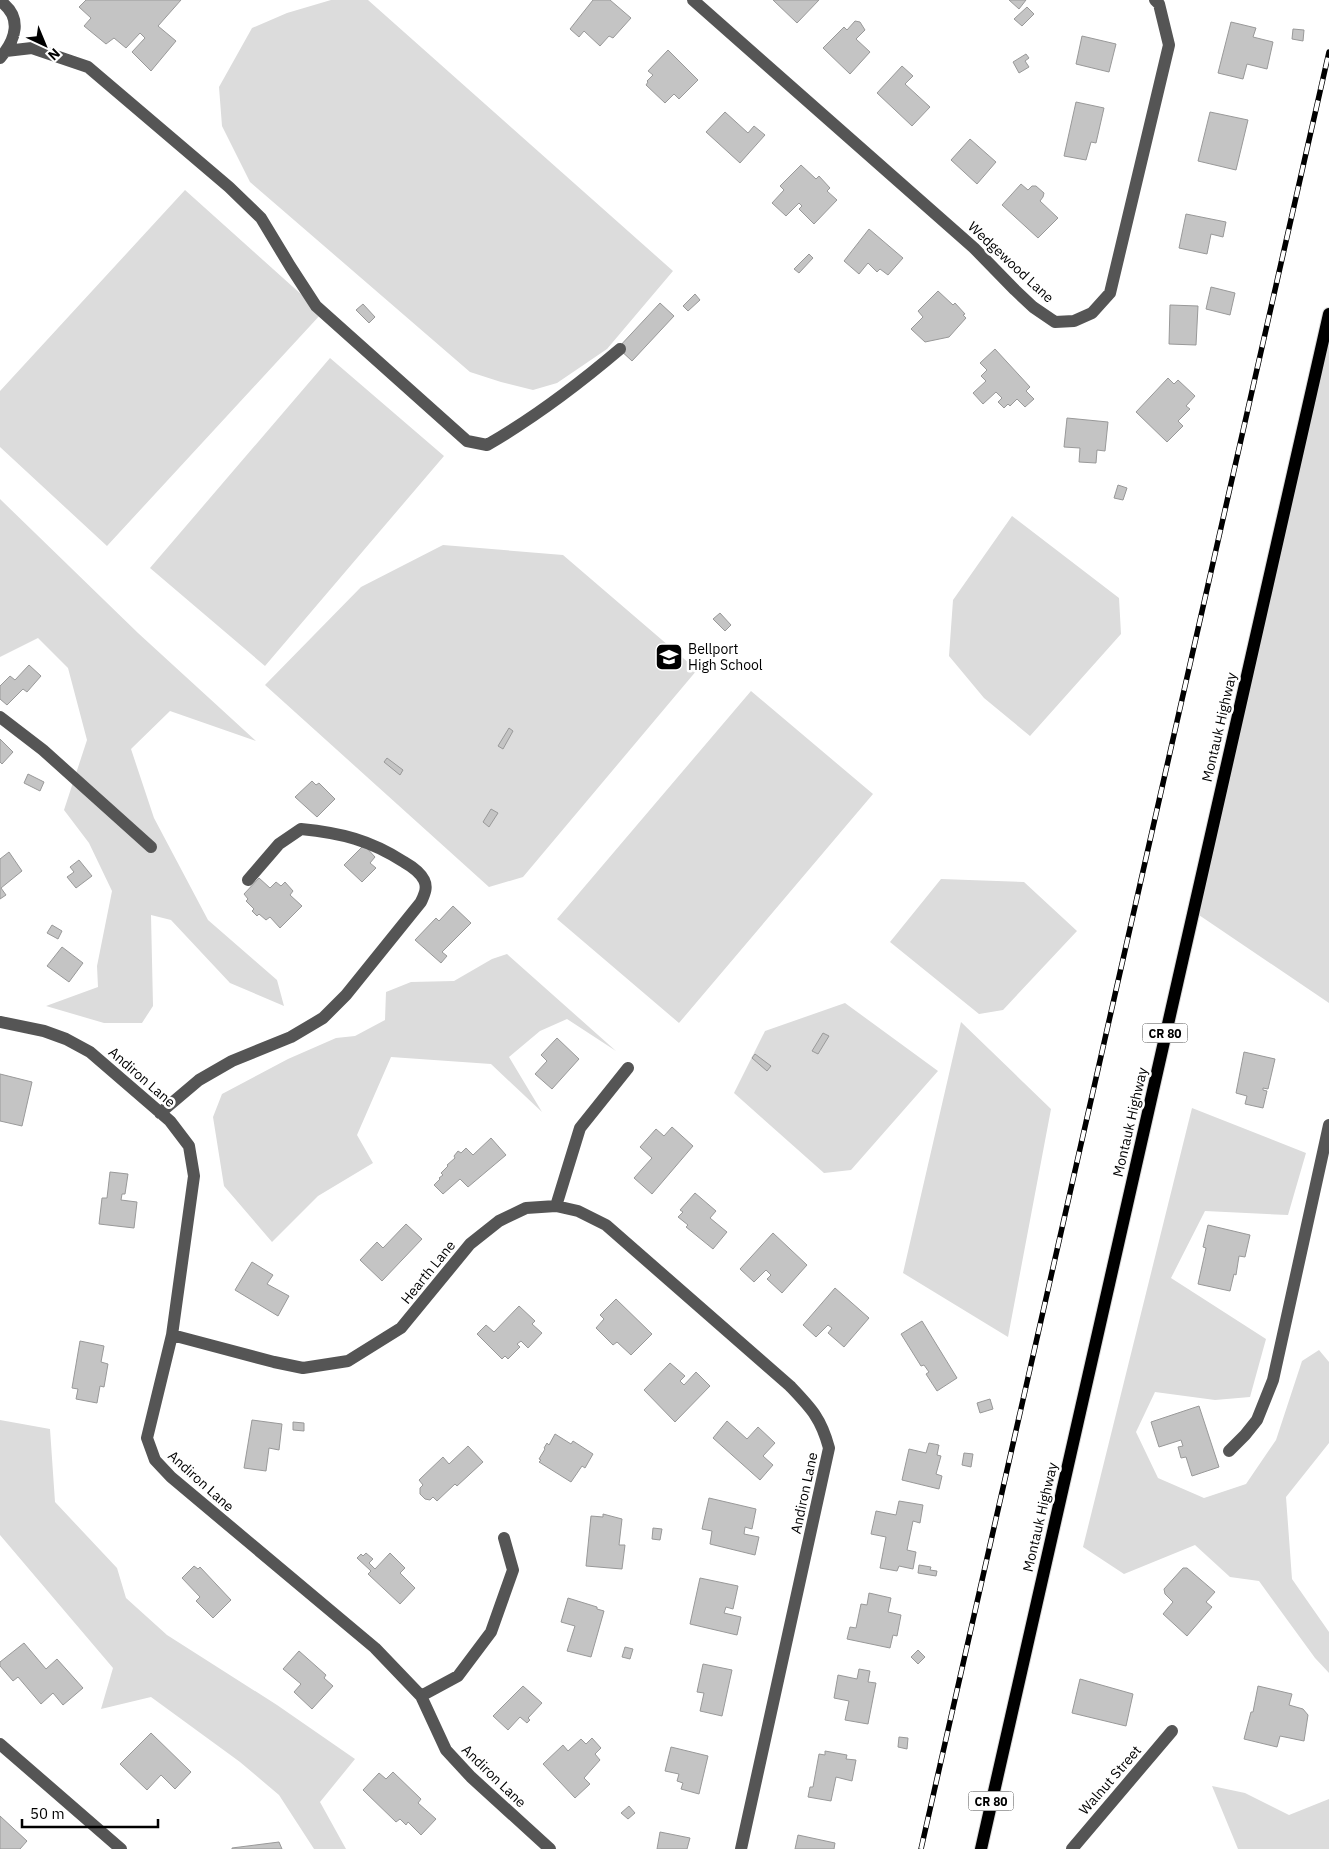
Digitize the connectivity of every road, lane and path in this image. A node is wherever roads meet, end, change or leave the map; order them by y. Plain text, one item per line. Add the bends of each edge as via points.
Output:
1 (692, 0) edge
2 (1155, 0) edge
3 (0, 1) edge
4 (3, 55) edge
5 (1329, 314) edge
6 (620, 349) dead end
7 (0, 717) edge
8 (151, 847) dead end
9 (248, 880) dead end
10 (0, 1022) edge
11 (628, 1068) dead end
12 (160, 1113) junction
13 (1329, 1125) edge
14 (556, 1206) junction
15 (172, 1335) junction
16 (1229, 1451) dead end
17 (504, 1538) dead end
18 (421, 1696) junction
19 (1172, 1732) dead end
20 (0, 1744) edge
21 (121, 1849) edge
22 (550, 1849) edge
23 (741, 1849) edge
24 (981, 1849) edge
25 (1072, 1849) edge

1 - 2 street, Wedgewood Lane via 974,248 1021,296 1055,322 1074,321 1092,313 1110,293 1170,45 1159,4
3 - 4 street via 8,7 15,20 13,36
4 - 6 street via 32,48 88,67 261,218 316,306 467,441 487,445 506,434
5 - 24 main road, Montauk Highway / CR 80
7 - 8 street via 43,750
9 - 12 street via 279,844 302,829 343,834 384,849 414,868 425,880 426,891 421,902 346,995 323,1018 291,1037 232,1061 199,1080
10 - 12 street, Andiron Lane via 44,1031 90,1052
11 - 14 street via 580,1128
12 - 15 street, Andiron Lane via 189,1146 194,1176
13 - 16 street via 1273,1380 1257,1420
14 - 15 street, Hearth Lane via 526,1208 500,1221 470,1244 401,1328 348,1361 303,1368
14 - 23 street, Andiron Lane via 578,1211 606,1225 790,1386 809,1406 823,1428 829,1448
15 - 18 street, Andiron Lane via 148,1438 155,1460 171,1477 375,1648
17 - 18 street via 513,1570 491,1632 458,1676
18 - 22 street, Andiron Lane via 446,1750 471,1778
19 - 25 street, Walnut Street
20 - 21 street

